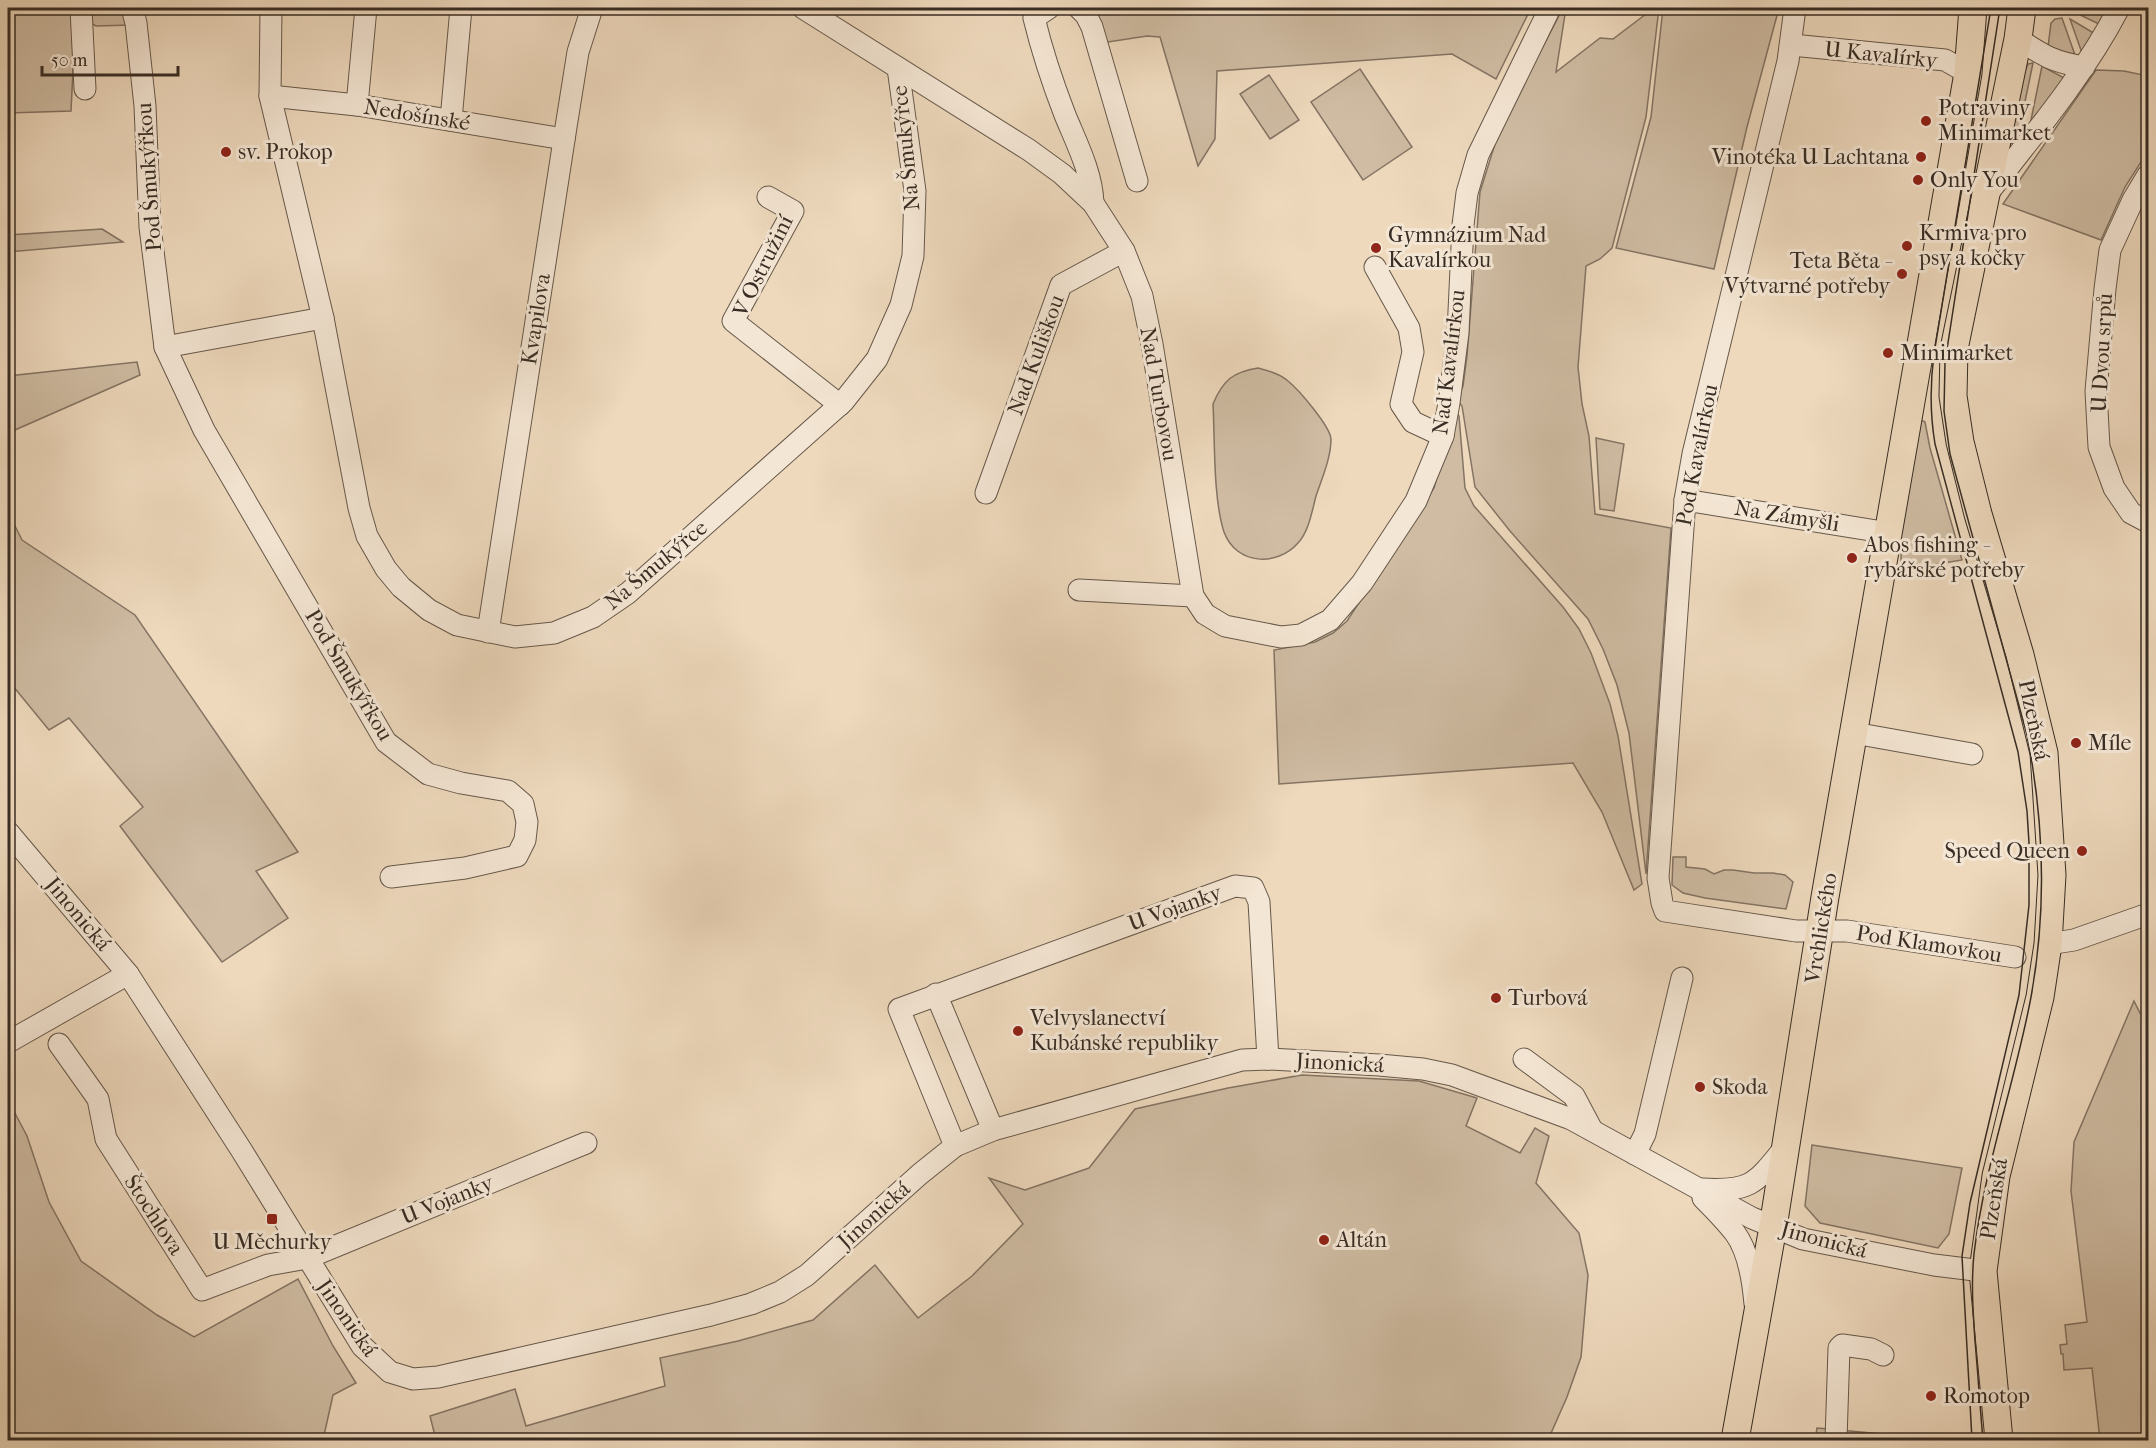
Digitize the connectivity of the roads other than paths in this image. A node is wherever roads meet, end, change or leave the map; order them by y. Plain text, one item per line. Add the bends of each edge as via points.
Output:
1 (81, 8) edge
2 (132, 8) edge
3 (271, 8) edge
4 (366, 8) edge
5 (461, 8) edge
6 (592, 8) edge
7 (803, 8) edge
8 (1079, 8) edge
9 (1550, 8) edge
10 (1795, 8) edge
11 (1973, 8) edge
12 (2022, 8) edge
13 (2119, 8) edge
14 (1038, 11) edge
15 (2018, 39) junction
16 (1792, 45) junction
17 (2084, 67) junction
18 (898, 68) junction
19 (1968, 73) junction
20 (85, 89) dead end
21 (270, 96) junction
22 (357, 105) junction
23 (451, 120) junction
24 (564, 139) junction
25 (2148, 175) edge
26 (1137, 181) dead end
27 (768, 197) dead end
28 (1984, 198) junction
29 (1094, 203) junction
30 (1124, 251) junction
31 (1375, 267) dead end
32 (323, 318) junction
33 (165, 347) junction
34 (840, 405) junction
35 (1443, 436) junction
36 (986, 493) dead end
37 (1685, 500) junction
38 (2148, 522) edge
39 (1889, 533) junction
40 (1079, 590) dead end
41 (1193, 596) junction
42 (488, 632) junction
43 (1854, 733) junction
44 (1972, 754) dead end
45 (8, 831) edge
46 (391, 877) dead end
47 (1665, 910) joint
48 (2148, 914) edge
49 (1820, 931) junction
50 (2048, 944) junction
51 (2015, 957) dead end
52 (128, 974) junction
53 (1682, 978) dead end
54 (936, 994) junction
55 (10, 1041) dead end
56 (59, 1044) dead end
57 (1268, 1059) junction
58 (1524, 1059) dead end
59 (993, 1130) junction
60 (1592, 1130) junction
61 (586, 1143) dead end
62 (955, 1146) junction
63 (1786, 1146) junction
64 (1635, 1154) junction
65 (1695, 1188) junction
66 (1773, 1227) junction
67 (307, 1258) junction
68 (1983, 1271) junction
69 (1756, 1314) junction
70 (1883, 1355) dead end
71 (1735, 1440) edge
72 (1836, 1440) edge
73 (1999, 1440) edge

1 - 20 street
2 - 33 street, Pod Šmukýřkou via 145,106 150,227
3 - 21 street, Na Šmukýřce
4 - 22 street
5 - 23 street
6 - 24 street, Kvapilova via 578,52
7 - 18 street, Nad Turbovou
8 - 26 street via 1092,27
9 - 35 street, Nad Kavalírkou via 1478,155 1467,193 1458,333
10 - 16 street, Pod Kavalírkou
11 - 19 main road
12 - 15 main road, Plzeňská
13 - 17 street
14 - 29 street, Nad Turbovou via 1039,40 1093,188
15 - 17 street via 2060,63
15 - 28 main road, Plzeňská
16 - 19 street, U Kavalírky via 1945,60
16 - 37 street, Pod Kavalírkou
17 - 28 street
18 - 29 street, Nad Turbovou via 1029,150
18 - 34 street, Na Šmukýřce via 915,191 913,256 901,305 877,359
19 - 39 main road, Vrchlického
21 - 22 street, Nedošínské
21 - 32 street, Na Šmukýřce
22 - 23 street, Nedošínské
23 - 24 street, Nedošínské
24 - 42 street, Kvapilova
25 - 38 street, U Dvou srpů via 2110,250 2096,391 2099,447 2114,488 2132,513
27 - 34 street, V Ostružiní via 793,211 733,321
28 - 50 main road, Plzeňská via 1954,349 1953,396 1962,453 2044,753 2052,875
29 - 30 street, Nad Turbovou
30 - 36 street, Nad Kuliškou via 1061,285
30 - 41 street, Nad Turbovou via 1142,296 1152,344
31 - 35 street via 1409,328 1413,352 1401,404 1413,422
32 - 33 street
32 - 42 street, Na Šmukýřce via 367,536 401,586 429,610 457,625
33 - 46 street, Pod Šmukýřkou via 204,430 386,742 428,774 508,791 523,804 525,840 517,856 465,868
34 - 42 street, Na Šmukýřce via 628,593 593,617 554,633 515,637
35 - 41 street, Nad Kavalírkou via 1416,501 1362,583 1330,620 1301,635 1262,635 1225,626 1205,614
37 - 39 street, Na Zámyšli
37 - 47 street, Pod Kavalírkou via 1658,878
39 - 43 main road, Vrchlického
40 - 41 street
43 - 44 street
43 - 49 main road, Vrchlického
45 - 52 street, Jinonická
47 - 49 street, Pod Klamovkou via 1796,931
48 - 50 street via 2074,940
49 - 51 street, Pod Klamovkou via 1847,931
49 - 63 main road, Vrchlického
50 - 68 main road, Plzeňská via 2040,998 1996,1176
52 - 55 street
52 - 67 street, Jinonická
53 - 64 street via 1646,1134
54 - 57 street, U Vojanky via 1235,886 1253,888 1259,902
54 - 59 street
54 - 62 street, U Vojanky via 899,1009
56 - 67 street, Štochlova via 98,1099 106,1139 202,1290 268,1265
57 - 59 street, Jinonická via 1242,1060
57 - 60 street, Jinonická via 1379,1065 1452,1075 1530,1102
58 - 60 street via 1574,1096
59 - 62 street, Jinonická
60 - 64 street, Jinonická
61 - 67 street, U Vojanky
62 - 67 street, Jinonická via 807,1275 780,1292 711,1315 438,1377 413,1379 390,1372 370,1354
63 - 65 street via 1755,1182 1728,1190
63 - 66 main road, Vrchlického
64 - 65 street, Jinonická
65 - 66 street, Jinonická
65 - 69 street via 1740,1243 1753,1281
66 - 68 street, Jinonická via 1811,1242
66 - 69 main road, Vrchlického
68 - 73 main road, Plzeňská
69 - 71 main road, Vrchlického
70 - 72 street via 1871,1348 1839,1348

